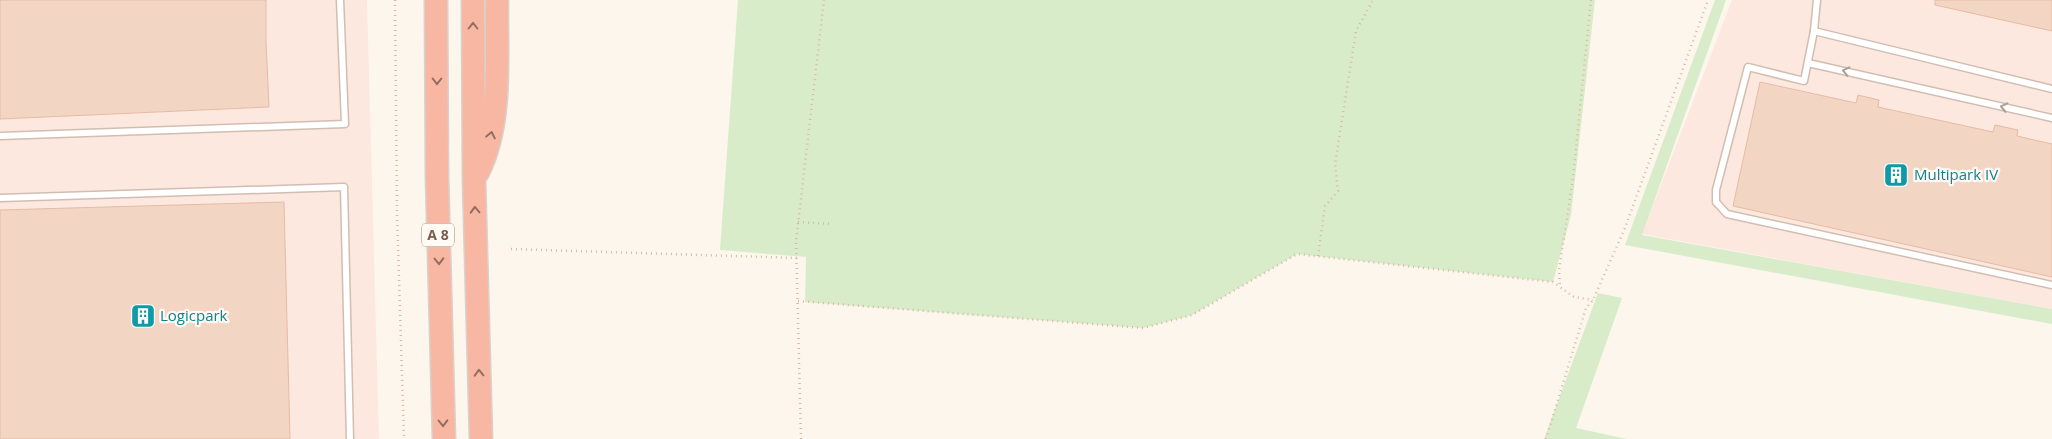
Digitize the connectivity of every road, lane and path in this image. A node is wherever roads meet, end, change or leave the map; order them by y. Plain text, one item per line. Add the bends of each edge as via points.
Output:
1 (340, 0) edge
2 (395, 0) edge
3 (436, 0) edge
4 (473, 0) edge
5 (498, 0) edge
6 (824, 0) edge
7 (1373, 0) edge
8 (1591, 0) edge
9 (1708, 0) edge
10 (1817, 0) edge
11 (1814, 31) junction
12 (1808, 63) junction
13 (2052, 89) edge
14 (2052, 118) edge
15 (0, 136) edge
16 (474, 180) junction
17 (0, 198) edge
18 (798, 222) junction
19 (832, 224) dead end
20 (511, 249) dead end
21 (1318, 256) junction
22 (797, 258) junction
23 (2052, 285) edge
24 (1560, 287) junction
25 (1593, 300) junction
26 (798, 301) junction
27 (350, 439) edge
28 (404, 439) edge
29 (444, 439) edge
30 (481, 439) edge
31 (801, 439) edge
32 (1546, 439) edge

1 - 15 lane via 346,124
2 - 28 path
3 -> 29 highway, A 8
16 -> 4 highway, A 8
16 -> 5 highway via 491,140 495,118
6 - 18 path
7 - 21 path via 1356,31 1335,164 1338,191 1325,206
8 - 24 path
9 - 25 path via 1625,228
10 - 11 lane
11 - 12 lane
11 - 13 lane
14 -> 12 lane
12 - 23 lane via 1804,81 1748,67 1716,190 1716,202 1727,214
30 -> 16 highway, A 8
17 - 27 lane via 344,187
18 - 19 path
18 - 22 path
20 - 22 path
21 - 24 path via 1553,282
21 - 26 path via 1297,254 1192,315 1143,328
22 - 26 path
24 - 25 path via 1574,297
25 - 32 path via 1586,308
26 - 31 path

